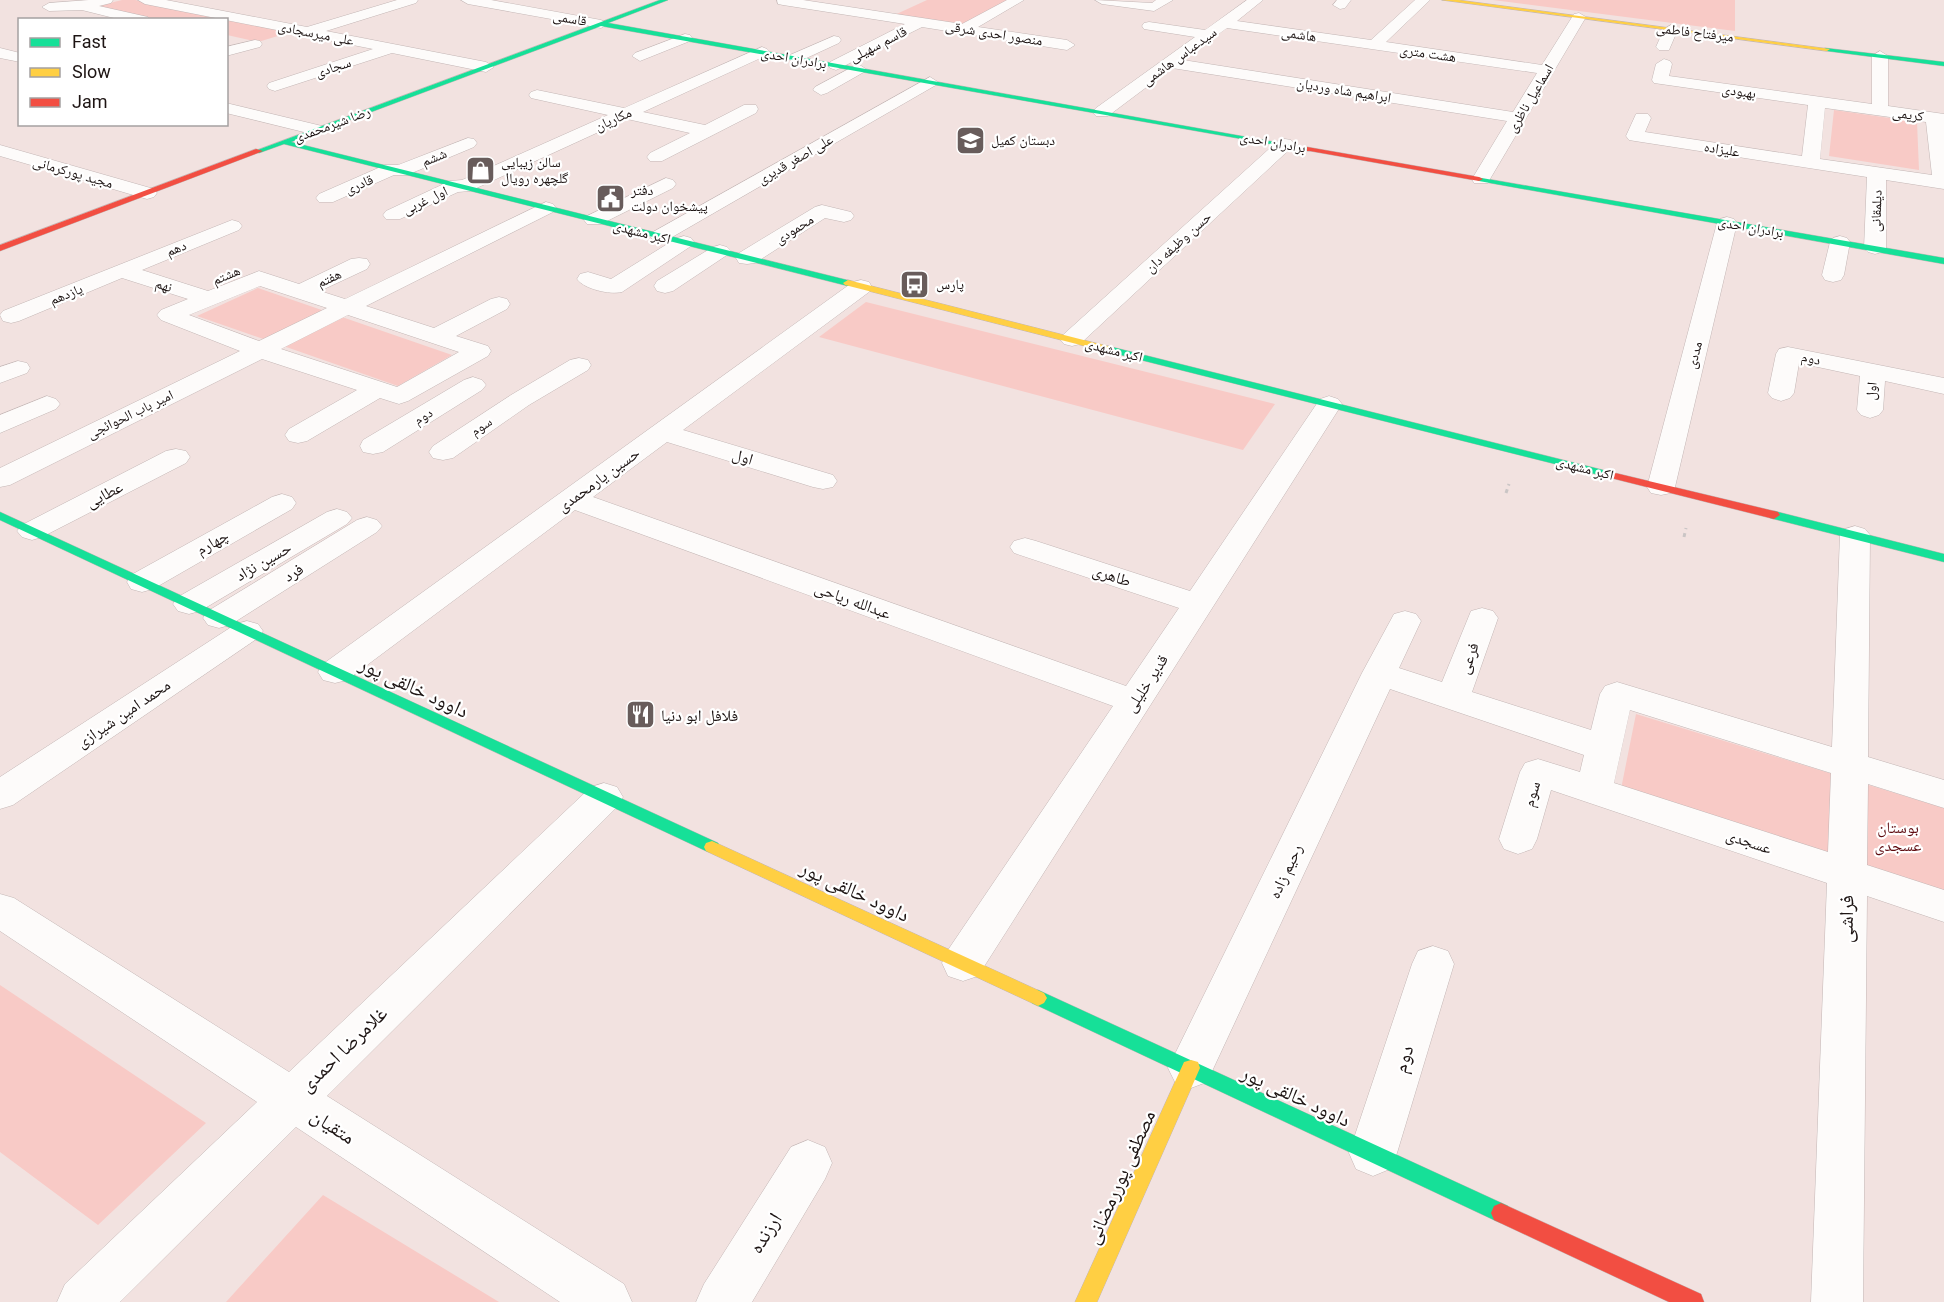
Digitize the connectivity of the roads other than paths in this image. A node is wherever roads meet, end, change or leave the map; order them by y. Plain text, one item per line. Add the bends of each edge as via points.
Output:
1 (106, 0) edge
2 (145, 0) edge
3 (411, 0) edge
4 (468, 0) edge
5 (665, 0) edge
6 (1017, 0) edge
7 (1102, 0) edge
8 (1256, 0) edge
9 (1423, 0) edge
10 (1445, 0) edge
11 (783, 1) edge
12 (558, 4) dead end
13 (914, 4) dead end
14 (1160, 4) edge
15 (82, 6) junction
16 (50, 7) dead end
17 (536, 12) junction
18 (317, 14) dead end
19 (885, 17) junction
20 (1579, 17) junction
21 (134, 18) edge
22 (920, 22) junction
23 (1324, 22) dead end
24 (1224, 23) junction
25 (602, 24) junction
26 (278, 26) junction
27 (863, 26) dead end
28 (1149, 26) dead end
29 (964, 29) junction
30 (1671, 29) junction
31 (307, 32) junction
32 (988, 33) junction
33 (1208, 35) junction
34 (1308, 36) junction
35 (228, 38) edge
36 (685, 38) junction
37 (834, 40) dead end
38 (966, 45) dead end
39 (1067, 45) dead end
40 (1374, 45) junction
41 (264, 46) junction
42 (1664, 47) dead end
43 (390, 48) junction
44 (228, 52) edge
45 (762, 52) junction
46 (0, 53) edge
47 (640, 56) dead end
48 (1880, 56) junction
49 (18, 58) edge
50 (795, 58) junction
51 (1170, 63) junction
52 (1944, 64) edge
53 (836, 65) junction
54 (486, 67) junction
55 (858, 69) junction
56 (1546, 70) junction
57 (1662, 72) dead end
58 (1780, 79) dead end
59 (930, 82) junction
60 (275, 86) dead end
61 (821, 90) dead end
62 (537, 95) dead end
63 (1781, 96) junction
64 (1817, 102) junction
65 (228, 108) edge
66 (750, 109) dead end
67 (1880, 110) junction
68 (1102, 112) junction
69 (624, 114) junction
70 (1518, 118) junction
71 (1642, 118) dead end
72 (1939, 118) edge
73 (316, 130) junction
74 (707, 131) junction
75 (284, 142) junction
76 (468, 143) dead end
77 (1285, 144) junction
78 (0, 150) edge
79 (656, 157) dead end
80 (1810, 163) junction
81 (396, 170) junction
82 (1877, 173) junction
83 (1481, 179) junction
84 (1943, 183) edge
85 (666, 184) dead end
86 (460, 186) junction
87 (147, 193) junction
88 (326, 198) dead end
89 (546, 208) junction
90 (393, 215) dead end
91 (844, 216) dead end
92 (594, 220) junction
93 (1727, 223) junction
94 (232, 226) dead end
95 (660, 236) junction
96 (684, 242) junction
97 (1840, 242) junction
98 (0, 248) edge
99 (1875, 248) junction
100 (720, 251) junction
101 (747, 258) junction
102 (265, 259) dead end
103 (1944, 261) edge
104 (359, 264) dead end
105 (121, 271) junction
106 (1833, 275) dead end
107 (588, 279) dead end
108 (665, 286) dead end
109 (861, 287) junction
110 (186, 292) junction
111 (299, 292) junction
112 (208, 298) junction
113 (499, 304) dead end
114 (345, 308) junction
115 (11, 316) dead end
116 (436, 337) junction
117 (1072, 339) junction
118 (260, 350) junction
119 (579, 364) dead end
120 (1873, 371) junction
121 (438, 374) junction
122 (473, 385) junction
123 (1944, 386) edge
124 (377, 389) junction
125 (1781, 393) dead end
126 (520, 400) junction
127 (47, 404) dead end
128 (1329, 404) junction
129 (1870, 410) dead end
130 (0, 425) edge
131 (663, 432) junction
132 (298, 435) dead end
133 (373, 446) dead end
134 (443, 452) dead end
135 (176, 458) dead end
136 (0, 478) edge
137 (823, 481) dead end
138 (1661, 487) junction
139 (571, 499) junction
140 (282, 503) dead end
141 (0, 516) edge
142 (338, 518) dead end
143 (367, 526) dead end
144 (32, 531) junction
145 (1855, 535) junction
146 (1025, 547) dead end
147 (1944, 558) edge
148 (142, 582) junction
149 (189, 604) junction
150 (1198, 604) junction
151 (1482, 618) dead end
152 (1405, 621) dead end
153 (233, 624) junction
154 (335, 672) junction
155 (1379, 673) junction
156 (1453, 697) junction
157 (1134, 701) junction
158 (1604, 748) junction
159 (1850, 765) junction
160 (1594, 790) junction
161 (1944, 794) edge
162 (0, 795) edge
163 (604, 797) junction
164 (1518, 839) dead end
165 (1847, 874) junction
166 (1944, 906) edge
167 (0, 910) edge
168 (963, 963) junction
169 (1433, 964) dead end
170 (1191, 1068) junction
171 (291, 1099) junction
172 (1373, 1153) junction
173 (808, 1163) dead end
174 (83, 1302) edge
175 (606, 1302) edge
176 (722, 1302) edge
177 (1086, 1302) edge
178 (1693, 1302) edge
179 (1837, 1302) edge

1 - 15 street
2 - 26 street, علی میرسجادی
3 - 31 street
4 - 17 street, قاسمی
5 - 25 street, رضا شیرمحمدی
6 - 29 street
7 - 14 street
8 - 24 street, سیدعباس هاشمی
9 - 40 street, هشت متری
10 - 20 street, میرفتاح فاطمی
11 - 19 street, منصور احدی شرقی
12 - 17 street
13 - 19 street
15 - 16 street
15 - 21 street
17 - 25 street, قاسمی
18 - 26 street
19 - 22 street, منصور احدی شرقی
19 - 27 street
20 - 30 street, میرفتاح فاطمی
20 - 56 street, اسماعیل ناظری
22 - 29 street, منصور احدی شرقی
22 - 53 street, قاسم سهیلی
23 - 34 street
24 - 33 street, سیدعباس هاشمی
24 - 34 street, هاشمی
25 - 36 street, برادران احدی
25 - 54 street, رضا شیرمحمدی
26 - 31 street, علی میرسجادی
28 - 33 street
29 - 32 street, منصور احدی شرقی
30 - 42 street
30 - 48 street, میرفتاح فاطمی
31 - 41 street
31 - 43 street, علی میرسجادی
32 - 38 street
32 - 39 street, منصور احدی شرقی
33 - 51 street, سیدعباس هاشمی
34 - 40 street, هاشمی
35 - 41 street
36 - 45 street, برادران احدی
36 - 47 street
37 - 50 street
40 - 56 street, هشت متری
41 - 44 street
43 - 54 street, علی میرسجادی
43 - 60 street, سجادی
45 - 50 street, برادران احدی
45 - 69 street, مکاریان
46 - 49 street
48 - 52 street, میرفتاح فاطمی
48 - 67 street
50 - 53 street, برادران احدی
51 - 68 street, سیدعباس هاشمی
51 - 70 street, ابراهیم شاه وردیان
53 - 55 street, برادران احدی
54 - 73 street, رضا شیرمحمدی
55 - 59 street, برادران احدی
55 - 61 street
56 - 70 street, اسماعیل ناظری
57 - 63 street, بهبودی
58 - 63 street
59 - 68 street, برادران احدی
59 - 95 street, علی اصغر قدیری
62 - 69 street
63 - 64 street, بهبودی
64 - 67 street, کریمی
64 - 80 street
65 - 73 street
66 - 74 street
67 - 72 street, کریمی
68 - 77 street, برادران احدی
69 - 74 street
69 - 86 street, مکاریان
70 - 83 street, اسماعیل ناظری
71 - 80 street, علیزاده via 1635,135
72 - 84 street, کریمی
73 - 75 street, رضا شیرمحمدی
74 - 79 street
75 - 81 street, اکبر مشهدی
75 - 87 street, رضا شیرمحمدی
76 - 81 street, ششم
77 - 83 street, برادران احدی
77 - 117 street, حسن وظیفه دان
78 - 87 street, مجید پورکرمانی
80 - 82 street, کریمی
81 - 86 street, اکبر مشهدی
81 - 88 street, قادری
82 - 84 street, کریمی
82 - 99 street, دیلمقانی
83 - 93 street, برادران احدی
85 - 92 street
86 - 89 street, اکبر مشهدی
86 - 90 street, اول غربی
87 - 98 street, رضا شیرمحمدی
89 - 92 street, اکبر مشهدی
89 - 114 street
91 - 101 street, محمودی via 813,209
92 - 95 street, اکبر مشهدی
93 - 97 street, برادران احدی
93 - 138 street, مددی
94 - 105 street, دهم
95 - 96 street, اکبر مشهدی
96 - 100 street, اکبر مشهدی
96 - 107 street via 614,287
97 - 99 street, برادران احدی
97 - 106 street
99 - 103 street, برادران احدی
100 - 101 street, اکبر مشهدی
100 - 108 street
101 - 109 street, اکبر مشهدی
102 - 110 street, هشتم
104 - 111 street, هفتم
105 - 110 street, نهم
105 - 115 street, یازدهم
109 - 117 street, اکبر مشهدی
109 - 131 street, حسین یارمحمدی
110 - 112 street, نهم
111 - 112 street via 259,278
111 - 114 street
112 - 118 street via 169,315
113 - 116 street
114 - 116 street
114 - 118 street, امیر باب الحوائجی
116 - 121 street via 478,351
117 - 128 street, اکبر مشهدی
118 - 124 street
118 - 136 street, امیر باب الحوائجی
119 - 126 street
120 - 123 street
120 - 125 street, دوم via 1788,354
120 - 129 street, اول
121 - 122 street
121 - 124 street via 399,396
122 - 126 street
122 - 133 street, دوم
124 - 132 street
126 - 134 street, سوم
127 - 130 street
128 - 138 street, اکبر مشهدی
128 - 150 street, قدیر خلیلی
131 - 137 street, اول
131 - 139 street, حسین یارمحمدی
135 - 144 street, عطایی
138 - 145 street, اکبر مشهدی
139 - 154 street, حسین یارمحمدی
139 - 157 street, عبدالله ریاحی
140 - 148 street, چهارم
141 - 144 street, داوود خالقی پور
142 - 149 street, حسین نژاد
143 - 153 street, فرد
144 - 148 street, داوود خالقی پور
145 - 147 street, اکبر مشهدی
145 - 159 street, فراشی
146 - 150 street, طاهری
148 - 149 street, داوود خالقی پور
149 - 153 street, داوود خالقی پور
150 - 157 street, قدیر خلیلی
151 - 156 street, فرعی
152 - 155 street
153 - 154 street, داوود خالقی پور
153 - 162 street, محمد امین شیرازی
154 - 163 street, داوود خالقی پور
155 - 156 street
155 - 170 street, رحیم زاده
156 - 158 street
157 - 168 street, قدیر خلیلی
158 - 159 street via 1617,694
158 - 160 street
159 - 161 street
159 - 165 street, فراشی
160 - 164 street, سوم via 1538,771
160 - 165 street, عسجدی
163 - 168 street, داوود خالقی پور
163 - 171 street, غلامرضا احمدی
165 - 166 street, عسجدی
165 - 179 street, فراشی
167 - 171 street, متقیان
168 - 170 street, داوود خالقی پور
169 - 172 street, دوم
170 - 172 street, داوود خالقی پور
170 - 177 street, مصطفی پوررمضانی
171 - 174 street, غلامرضا احمدی
171 - 175 street, متقیان
172 - 178 street, داوود خالقی پور
173 - 176 street, ارزنده

